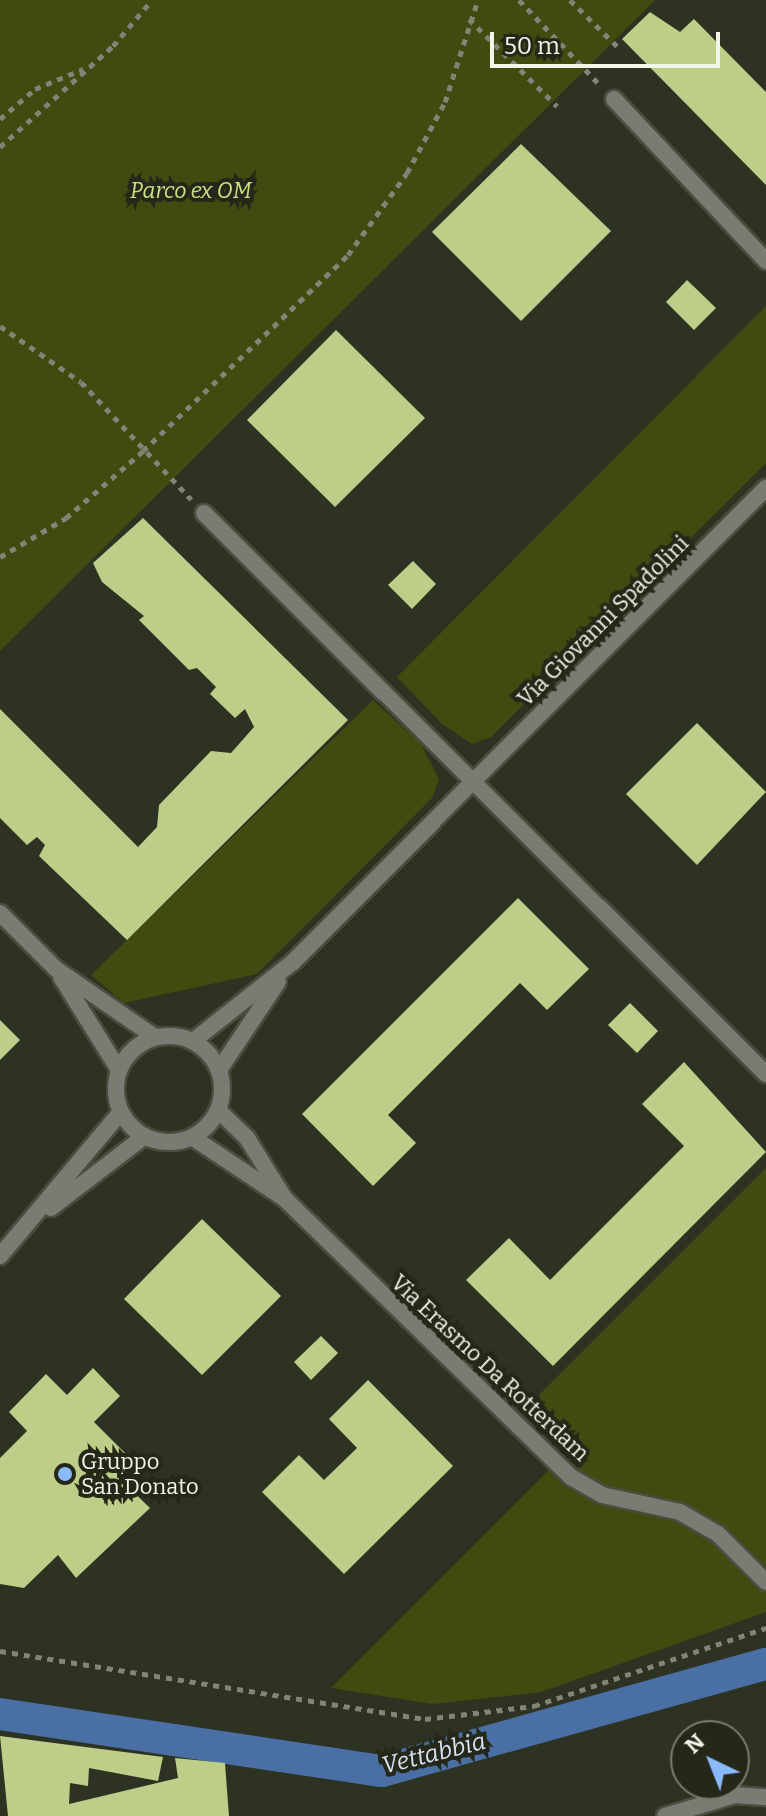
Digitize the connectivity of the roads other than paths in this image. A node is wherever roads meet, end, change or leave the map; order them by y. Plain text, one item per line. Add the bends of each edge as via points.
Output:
1 (614, 99) road end
2 (766, 261) edge
3 (766, 488) edge
4 (204, 513) road end
5 (472, 785) junction
6 (0, 913) edge
7 (293, 962) junction
8 (56, 969) junction
9 (155, 1037) junction
10 (193, 1041) junction
11 (119, 1070) junction
12 (219, 1070) junction
13 (766, 1074) edge
14 (218, 1110) junction
15 (121, 1112) junction
16 (145, 1136) junction
17 (192, 1137) junction
18 (285, 1199) junction
19 (37, 1218) junction
20 (0, 1256) edge
21 (766, 1582) edge
22 (766, 1797) edge
23 (665, 1816) edge

1 - 2 street
3 - 5 street, Via Giovanni Spadolini
4 - 5 street
5 - 7 street, Via Giovanni Spadolini
5 - 13 street
6 - 8 street
7 - 10 street, Via Giovanni Spadolini
7 - 12 street, Via Giovanni Spadolini
8 - 9 street
8 - 11 street
9 - 10 street
9 - 11 street via 133,1049
10 - 12 street
11 - 15 street
12 - 14 street
14 - 17 street
14 - 18 street, Via Erasmo Da Rotterdam via 247,1138
15 - 16 street
15 - 19 street
16 - 17 street
16 - 19 street
17 - 18 street, Via Erasmo Da Rotterdam
18 - 21 street, Via Erasmo Da Rotterdam via 571,1477 602,1495 680,1512 718,1534
19 - 20 street
22 - 23 street via 735,1795

